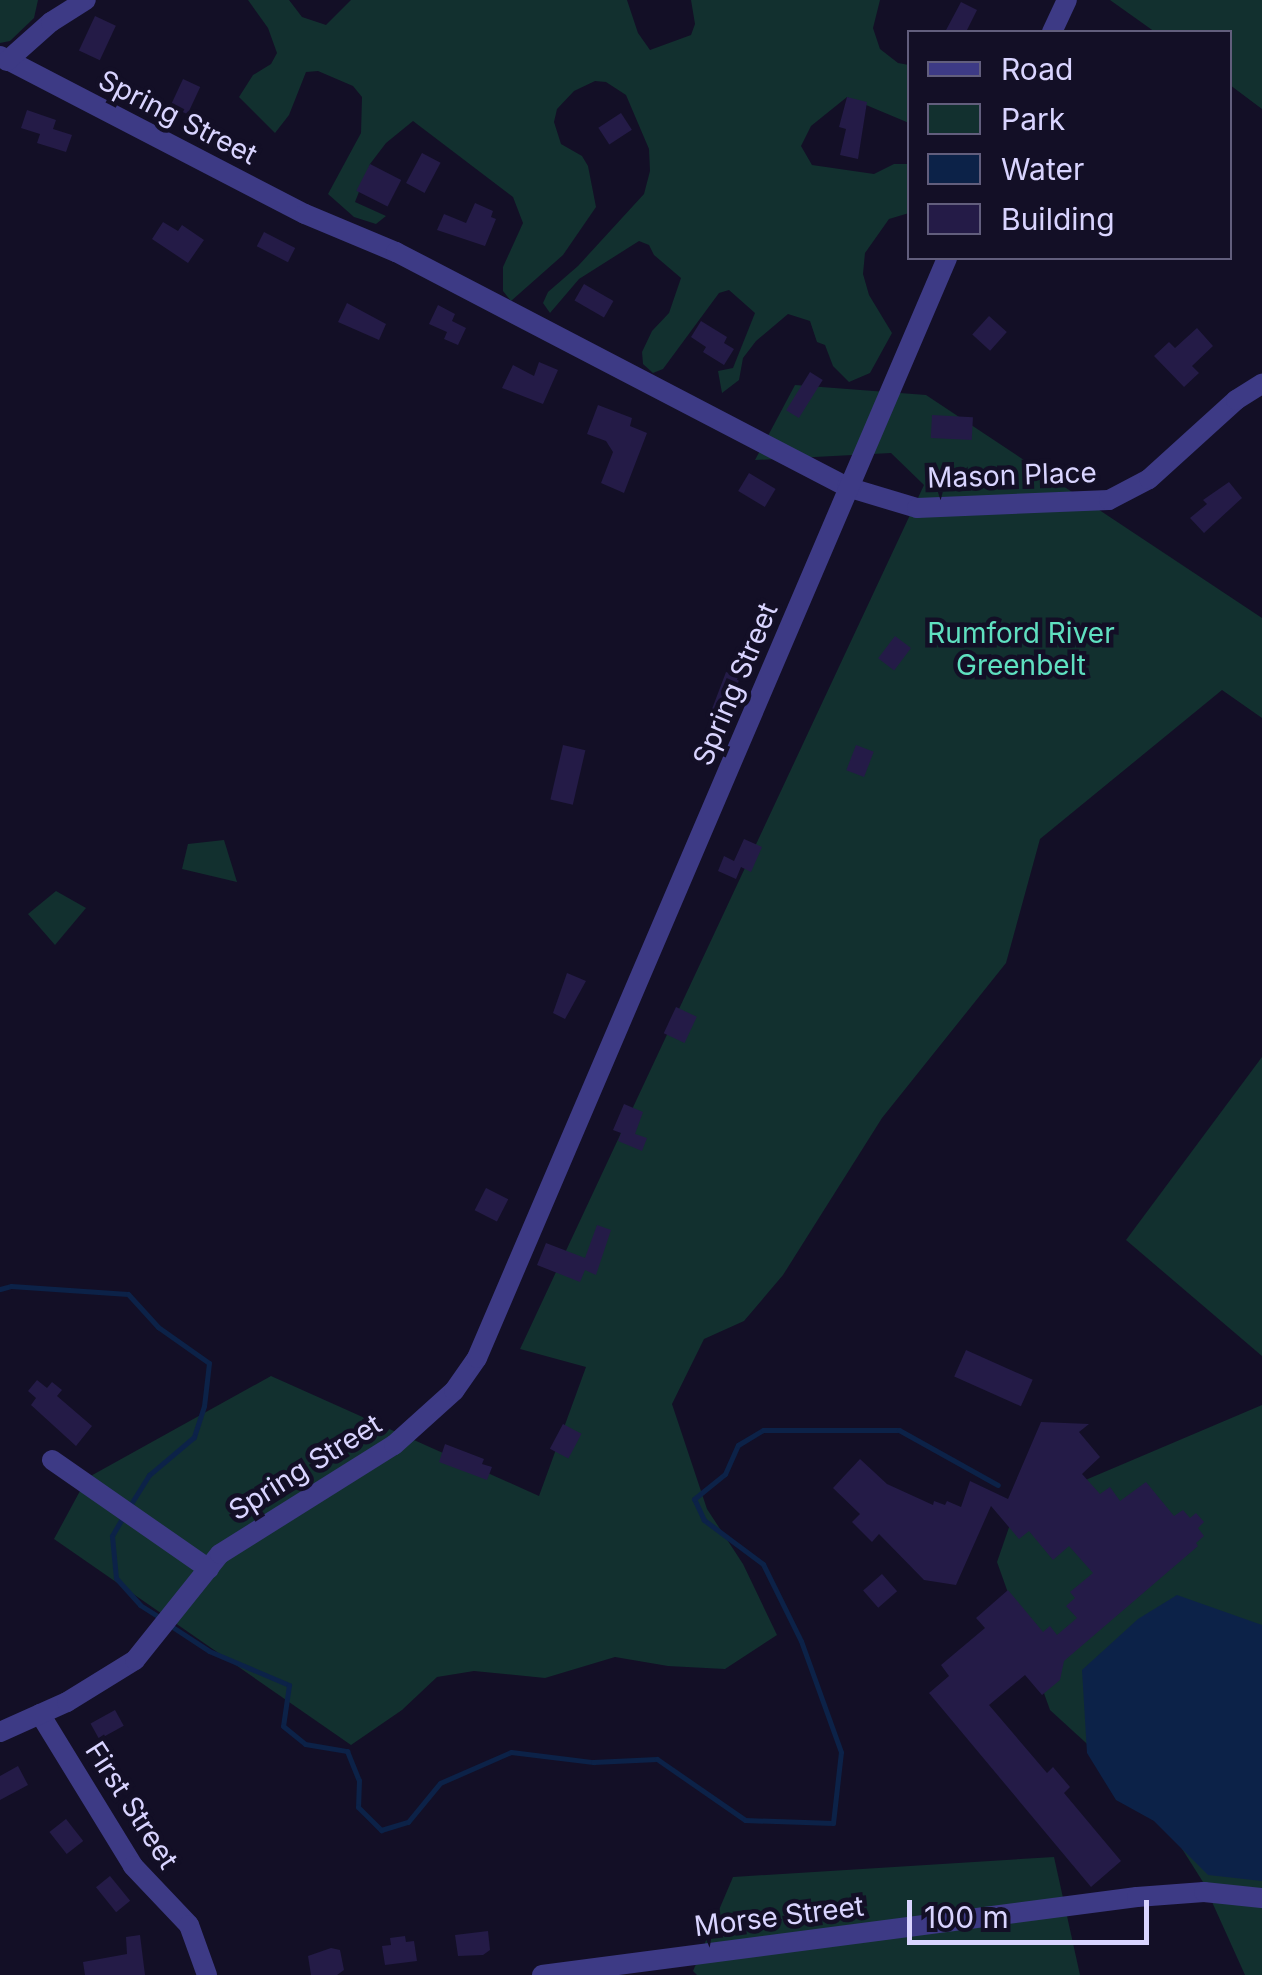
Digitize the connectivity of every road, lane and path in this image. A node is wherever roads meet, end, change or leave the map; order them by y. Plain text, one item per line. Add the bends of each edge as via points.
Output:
1 (86, 0) edge
2 (1067, 0) edge
3 (1053, 30) edge
4 (3, 58) edge
5 (946, 260) edge
6 (1262, 384) edge
7 (848, 487) junction
8 (52, 1460) dead end
9 (209, 1568) junction
10 (40, 1714) junction
11 (0, 1732) edge
12 (1262, 1898) edge
13 (207, 1975) edge
14 (542, 1975) edge

1 - 4 street
2 - 3 street
4 - 7 street, Spring Street
5 - 7 street
6 - 7 street, Mason Place via 1148,479 1109,500 918,508
7 - 9 street, Spring Street via 476,1358 454,1390 394,1445 247,1535
8 - 9 street
9 - 10 street, Spring Street via 141,1654
10 - 11 street, Spring Street
10 - 13 street, First Street via 134,1866 190,1925
12 - 14 street, Morse Street via 1204,1892 1137,1897

